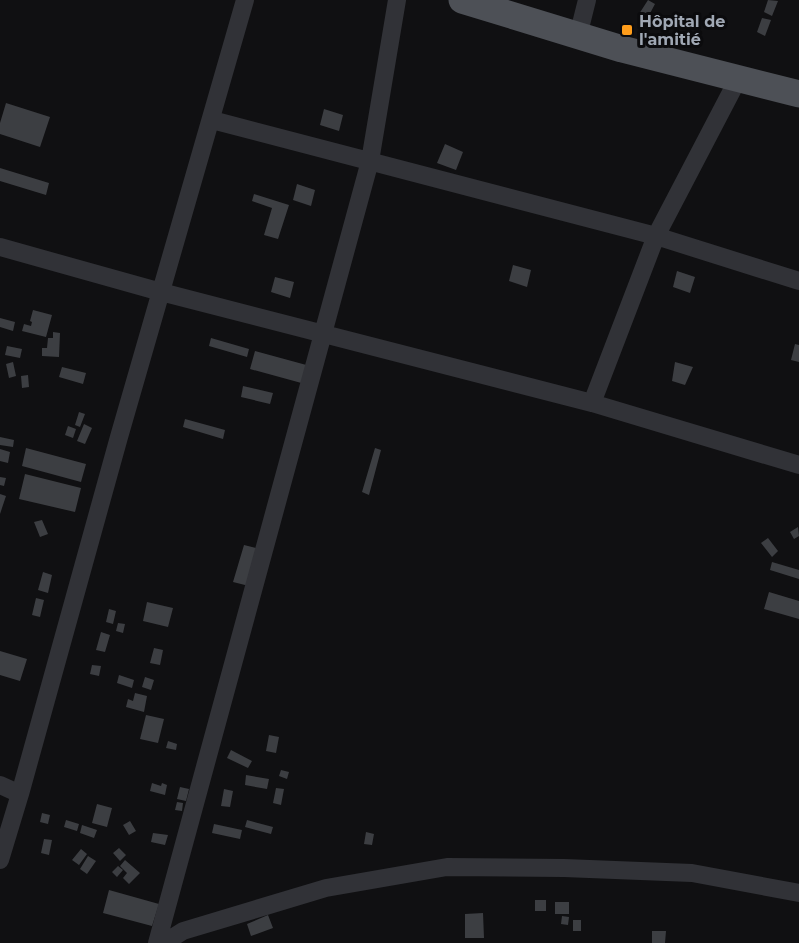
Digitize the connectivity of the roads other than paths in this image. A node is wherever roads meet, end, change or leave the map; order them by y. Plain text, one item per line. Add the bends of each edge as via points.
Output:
1 (245, 0) edge
2 (397, 0) edge
3 (462, 0) edge
4 (587, 0) edge
5 (578, 36) junction
6 (738, 79) junction
7 (799, 94) edge
8 (212, 120) junction
9 (370, 161) junction
10 (656, 236) junction
11 (0, 247) edge
12 (799, 281) edge
13 (161, 292) junction
14 (323, 334) junction
15 (592, 403) junction
16 (799, 465) edge
17 (0, 785) edge
18 (21, 794) junction
19 (0, 860) edge
20 (799, 893) edge
21 (157, 943) edge
22 (164, 943) edge

1 - 8 street
2 - 9 street
3 - 5 main road
4 - 5 street
5 - 6 main road
6 - 7 main road
6 - 10 street
8 - 9 street
8 - 13 street
9 - 10 street
9 - 14 street
10 - 12 street
10 - 15 street
11 - 13 street
13 - 14 street
13 - 18 street
14 - 15 street
14 - 21 street
15 - 16 street
17 - 18 street
18 - 19 street
20 - 22 street via 692,873 447,867 326,888 183,931

